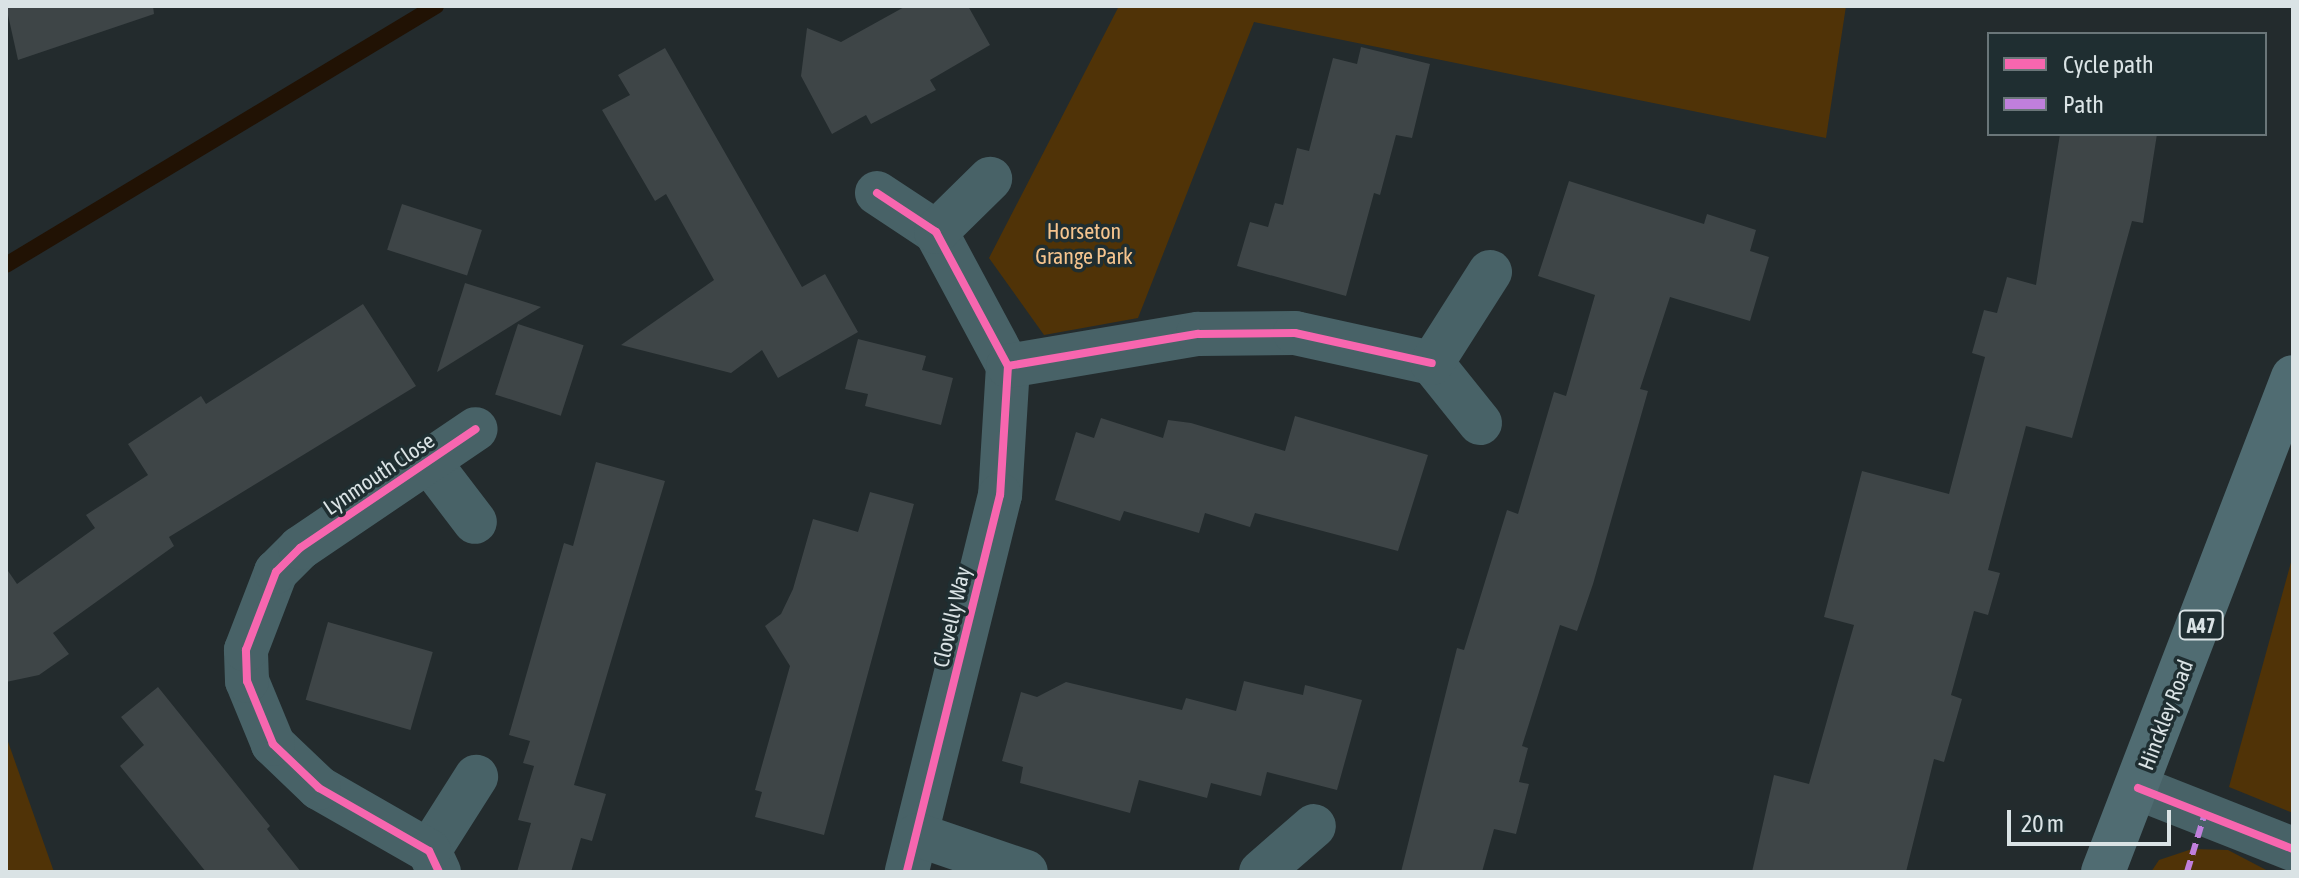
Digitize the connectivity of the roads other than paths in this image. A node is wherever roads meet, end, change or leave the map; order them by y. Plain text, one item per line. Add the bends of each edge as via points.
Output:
1 (990, 179) dead end
2 (877, 193) dead end
3 (936, 232) junction
4 (1490, 272) dead end
5 (1432, 363) junction
6 (1008, 366) junction
7 (2293, 377) edge
8 (1480, 423) dead end
9 (476, 429) dead end
10 (430, 463) junction
11 (475, 522) dead end
12 (476, 777) dead end
13 (2138, 788) junction
14 (1314, 826) dead end
15 (2293, 849) edge
16 (913, 854) edge
17 (434, 862) edge
18 (1026, 872) edge
19 (1261, 872) edge
20 (2103, 872) edge

1 - 3 street
2 - 3 street
3 - 6 street
4 - 5 street
5 - 6 street via 1295,333 1198,334
5 - 8 street
6 - 16 street, Clovelly Way via 1000,495
7 - 13 main road, Hinckley Road / A47
9 - 10 street, Lynmouth Close
10 - 11 street, Lynmouth Close
10 - 17 street, Lynmouth Close via 300,548 276,572 246,650 247,681 273,744 319,788
12 - 17 street, Lynmouth Close
13 - 15 street
13 - 20 main road, Hinckley Road / A47
14 - 19 street
16 - 18 street, Clovelly Way

